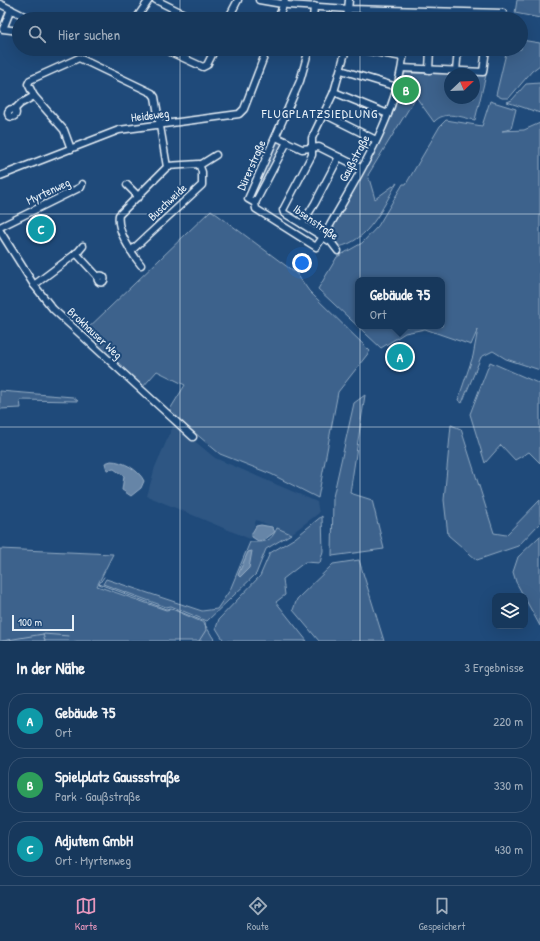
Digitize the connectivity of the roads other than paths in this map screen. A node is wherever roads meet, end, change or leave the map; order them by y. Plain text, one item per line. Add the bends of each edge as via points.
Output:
1 (149, 0) edge
2 (156, 0) edge
3 (238, 0) edge
4 (259, 0) edge
5 (349, 0) edge
6 (284, 2) edge
7 (0, 4) edge
8 (11, 9) junction
9 (314, 9) junction
10 (349, 9) junction
11 (406, 11) joint
12 (432, 11) joint
13 (460, 11) joint
14 (17, 12) edge
15 (141, 12) edge
16 (180, 12) edge
17 (232, 12) edge
18 (280, 12) edge
19 (314, 12) edge
20 (349, 12) edge
21 (488, 12) edge
22 (12, 30) edge
23 (178, 56) edge
24 (211, 56) edge
25 (264, 56) edge
26 (307, 56) edge
27 (344, 56) edge
28 (397, 56) edge
29 (430, 56) edge
30 (457, 56) edge
31 (485, 56) edge
32 (403, 57) joint
33 (402, 68) junction
34 (456, 68) edge
35 (341, 70) junction
36 (429, 70) junction
37 (444, 71) edge
38 (480, 71) edge
39 (397, 87) junction
40 (334, 92) junction
41 (34, 96) junction
42 (14, 110) dead end
43 (324, 114) junction
44 (388, 114) junction
45 (160, 124) junction
46 (276, 137) junction
47 (376, 140) junction
48 (287, 142) junction
49 (312, 147) junction
50 (71, 149) junction
51 (216, 154) dead end
52 (339, 157) junction
53 (200, 165) junction
54 (167, 166) junction
55 (361, 168) junction
56 (0, 176) edge
57 (82, 184) dead end
58 (127, 185) dead end
59 (138, 197) junction
60 (255, 203) junction
61 (302, 224) junction
62 (0, 226) edge
63 (0, 232) edge
64 (323, 238) junction
65 (83, 246) dead end
66 (131, 251) junction
67 (338, 251) dead end
68 (76, 253) junction
69 (141, 265) dead end
70 (98, 276) dead end
71 (34, 285) junction
72 (193, 437) dead end

1 - 15 street
2 - 16 street
3 - 17 street
4 - 6 street
5 - 10 street
6 - 9 street
6 - 18 street
7 - 8 street
8 - 14 street
8 - 22 street via 3,29
9 - 10 street
9 - 19 street
10 - 11 street
10 - 20 street
11 - 12 street
12 - 13 street
13 - 21 street
23 - 24 street via 203,68
25 - 45 street, Heideweg via 242,113
26 - 46 street, Dürerstraße via 300,81
27 - 35 street
28 - 32 street
29 - 36 street
30 - 34 street
31 - 38 street via 483,71
32 - 33 street, Gaußstraße
33 - 36 street
33 - 39 street, Gaußstraße
35 - 39 street
35 - 40 street
36 - 37 street
39 - 44 street, Gaußstraße
40 - 43 street
40 - 44 street
41 - 42 street
41 - 45 street via 28,85 30,80 78,58 154,95
41 - 50 street via 64,130
43 - 47 street
43 - 49 street via 312,137
44 - 47 street, Gaußstraße
45 - 50 street, Heideweg via 119,130
45 - 54 street
46 - 48 street
46 - 60 street, Dürerstraße via 248,200
47 - 55 street, Gaußstraße
48 - 49 street via 302,149
48 - 60 street
49 - 52 street via 320,146
49 - 61 street, Ibsenstraße via 312,155 283,210
50 - 56 street, Heideweg
51 - 53 street
52 - 55 street
52 - 61 street
53 - 54 street, Buschweide
53 - 66 street, Buschweide via 202,185
54 - 59 street
55 - 64 street, Gaußstraße
57 - 62 street, Myrtenweg via 81,188
58 - 59 street
59 - 66 street via 119,215 118,220
60 - 64 street, Gaußstraße via 256,210 316,247
61 - 64 street, Ibsenstraße
63 - 71 street, Brokhauser Weg
64 - 67 street, Ibsenstraße
65 - 68 street
66 - 69 street
68 - 70 street
68 - 71 street
71 - 72 street, Brokhauser Weg via 53,309

